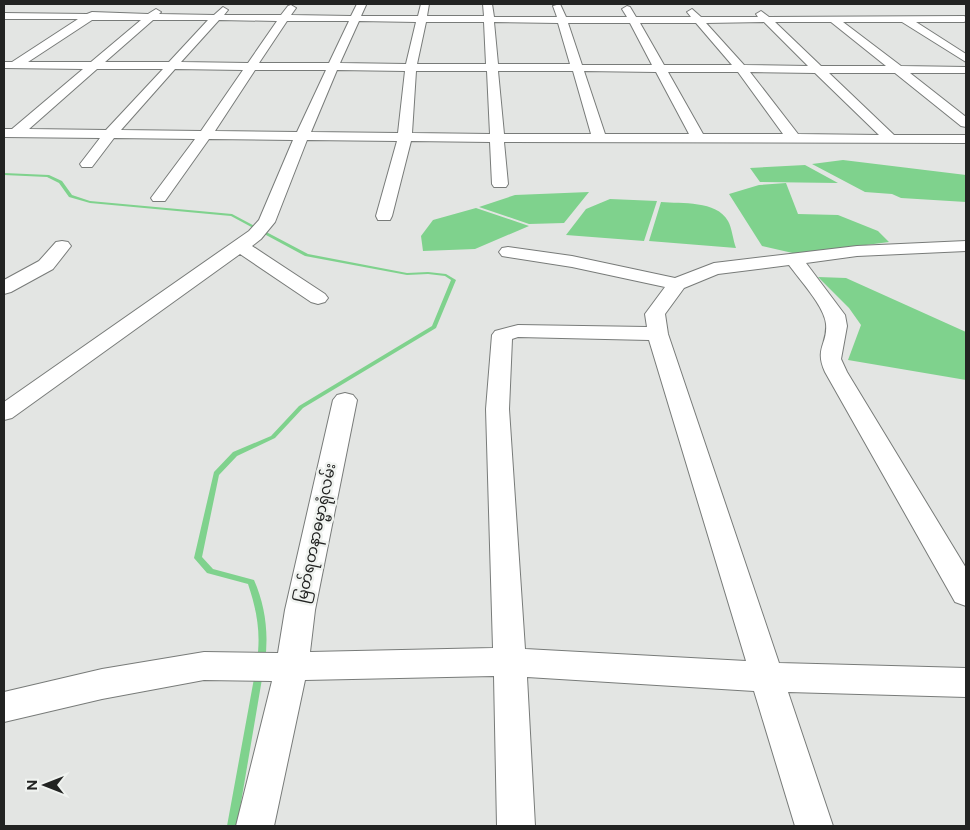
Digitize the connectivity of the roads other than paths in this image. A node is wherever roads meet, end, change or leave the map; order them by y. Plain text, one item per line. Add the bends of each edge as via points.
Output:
1 (44, 4) edge
2 (107, 4) edge
3 (166, 4) edge
4 (229, 4) edge
5 (294, 4) edge
6 (362, 4) edge
7 (425, 4) edge
8 (488, 4) edge
9 (558, 4) edge
10 (624, 4) edge
11 (685, 4) edge
12 (750, 4) edge
13 (932, 8) dead end
14 (4, 16) edge
15 (23, 16) junction
16 (90, 16) junction
17 (151, 16) junction
18 (216, 17) junction
19 (284, 17) junction
20 (356, 18) junction
21 (422, 18) junction
22 (488, 19) junction
23 (833, 19) junction
24 (564, 20) junction
25 (634, 20) junction
26 (698, 20) junction
27 (767, 20) junction
28 (904, 20) junction
29 (965, 20) edge
30 (4, 27) edge
31 (966, 59) edge
32 (4, 64) edge
33 (17, 64) junction
34 (97, 65) junction
35 (171, 65) junction
36 (250, 66) junction
37 (333, 67) junction
38 (411, 67) junction
39 (493, 68) junction
40 (578, 69) junction
41 (661, 69) junction
42 (741, 69) junction
43 (820, 69) junction
44 (898, 70) junction
45 (966, 70) edge
46 (4, 74) edge
47 (966, 123) edge
48 (10, 133) edge
49 (110, 134) junction
50 (206, 135) junction
51 (302, 136) junction
52 (405, 137) junction
53 (498, 138) junction
54 (599, 138) junction
55 (699, 138) junction
56 (794, 139) junction
57 (891, 139) junction
58 (966, 139) edge
59 (87, 164) dead end
60 (500, 184) dead end
61 (159, 198) dead end
62 (384, 216) dead end
63 (254, 234) junction
64 (62, 246) dead end
65 (966, 246) edge
66 (508, 252) dead end
67 (794, 259) junction
68 (677, 284) junction
69 (4, 288) edge
70 (318, 298) dead end
71 (658, 334) junction
72 (345, 400) dead end
73 (4, 413) edge
74 (966, 594) edge
75 (511, 662) junction
76 (282, 666) junction
77 (767, 677) junction
78 (966, 682) edge
79 (4, 708) edge
80 (255, 826) edge
81 (516, 826) edge
82 (814, 826) edge

1 - 15 street
2 - 16 street
3 - 17 street
4 - 18 street
5 - 19 street
6 - 20 street
7 - 21 street
8 - 22 street
9 - 24 street
10 - 25 street
11 - 26 street
12 - 27 street
13 - 29 street
14 - 15 street
15 - 16 street
15 - 30 street
16 - 17 street
16 - 33 street
17 - 18 street
17 - 34 street
18 - 19 street
18 - 35 street
19 - 20 street
19 - 36 street
20 - 21 street
20 - 37 street
21 - 22 street
21 - 38 street
22 - 24 street
22 - 39 street
23 - 27 street
23 - 28 street
23 - 44 street
24 - 25 street
24 - 40 street
25 - 26 street
25 - 41 street
26 - 27 street
26 - 42 street
27 - 43 street
28 - 29 street
28 - 31 street
32 - 33 street
33 - 34 street
33 - 46 street
34 - 35 street
34 - 48 street
35 - 36 street
35 - 49 street
36 - 37 street
36 - 50 street
37 - 38 street
37 - 51 street
38 - 39 street
38 - 52 street
39 - 40 street
39 - 53 street
40 - 41 street
40 - 54 street
41 - 42 street
41 - 55 street
42 - 43 street
42 - 56 street
43 - 44 street
43 - 57 street
44 - 45 street
44 - 47 street
48 - 49 street
49 - 50 street
49 - 59 street
50 - 51 street
50 - 61 street
51 - 52 street
51 - 63 street
52 - 53 street
52 - 62 street
53 - 54 street
53 - 60 street
54 - 55 street
55 - 56 street
56 - 57 street
57 - 58 street
63 - 70 street
63 - 73 street
64 - 69 street via 46,265
65 - 67 street via 857,251
66 - 68 street via 601,266
67 - 68 street via 714,268
67 - 74 street via 835,314 830,359 836,372
68 - 71 street via 655,314
71 - 75 street via 518,331 502,335 498,362 500,450
71 - 77 street
72 - 76 street, မြတ်ရတနာဓမ္မာရုံလမ်း via 300,610
75 - 76 street
75 - 77 street
75 - 81 street
76 - 79 street via 204,666 102,684
76 - 80 street, မြတ်ရတနာဓမ္မာရုံလမ်း
77 - 78 street
77 - 82 street

